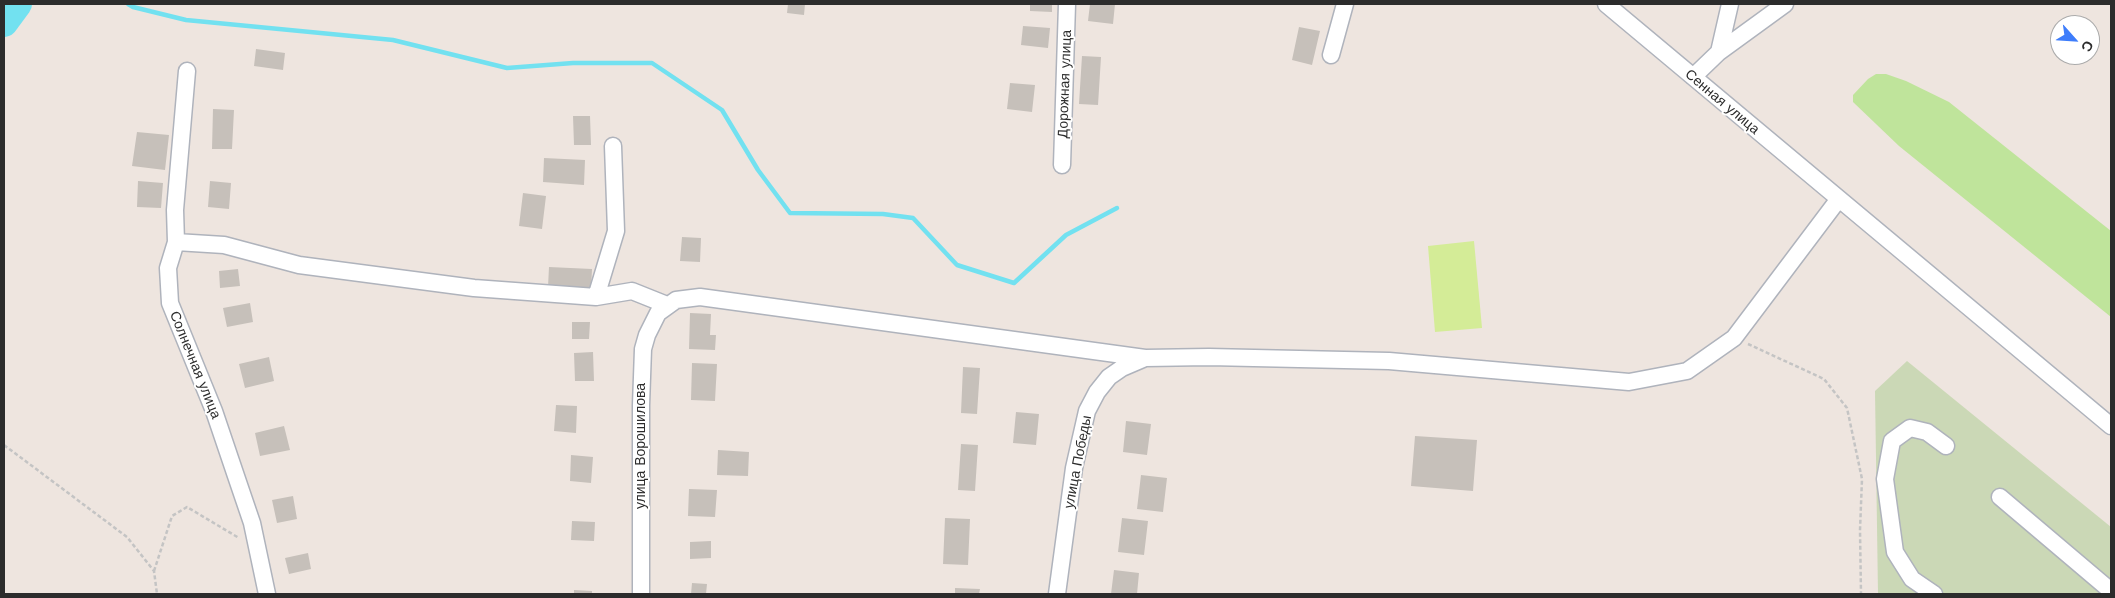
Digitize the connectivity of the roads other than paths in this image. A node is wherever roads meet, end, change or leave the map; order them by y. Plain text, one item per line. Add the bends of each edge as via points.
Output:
1 (1068, 4) edge
2 (1345, 4) edge
3 (1606, 4) edge
4 (1730, 4) edge
5 (1785, 4) edge
6 (1720, 52) junction
7 (1331, 55) dead end
8 (187, 71) dead end
9 (1693, 77) junction
10 (613, 146) dead end
11 (1062, 165) dead end
12 (1838, 200) junction
13 (176, 242) junction
14 (596, 297) junction
15 (667, 305) junction
16 (1145, 358) junction
17 (2111, 426) edge
18 (1946, 446) dead end
19 (2000, 498) dead end
20 (2111, 591) edge
21 (267, 594) edge
22 (641, 594) edge
23 (1057, 594) edge
24 (1934, 594) edge

1 - 11 street, Дорожная улица
2 - 7 street
3 - 9 street, Сенная улица
4 - 6 street
5 - 6 street
6 - 9 street
8 - 13 street, Солнечная улица via 175,210
9 - 12 street, Сенная улица
10 - 14 street via 616,231
12 - 16 street via 1734,338 1687,371 1629,382 1389,361
12 - 17 street, Сенная улица
13 - 14 street via 224,245 299,266 474,288
13 - 21 street, Солнечная улица via 168,268 170,303 214,411 252,523
14 - 15 street via 632,292
15 - 16 street via 676,300 700,297
15 - 22 street, улица Ворошилова via 658,313 647,335 642,369
16 - 23 street, улица Победы via 1109,377 1087,411 1074,468
18 - 24 street via 1927,432 1910,428 1892,441 1885,479 1895,552 1912,579
19 - 20 street

